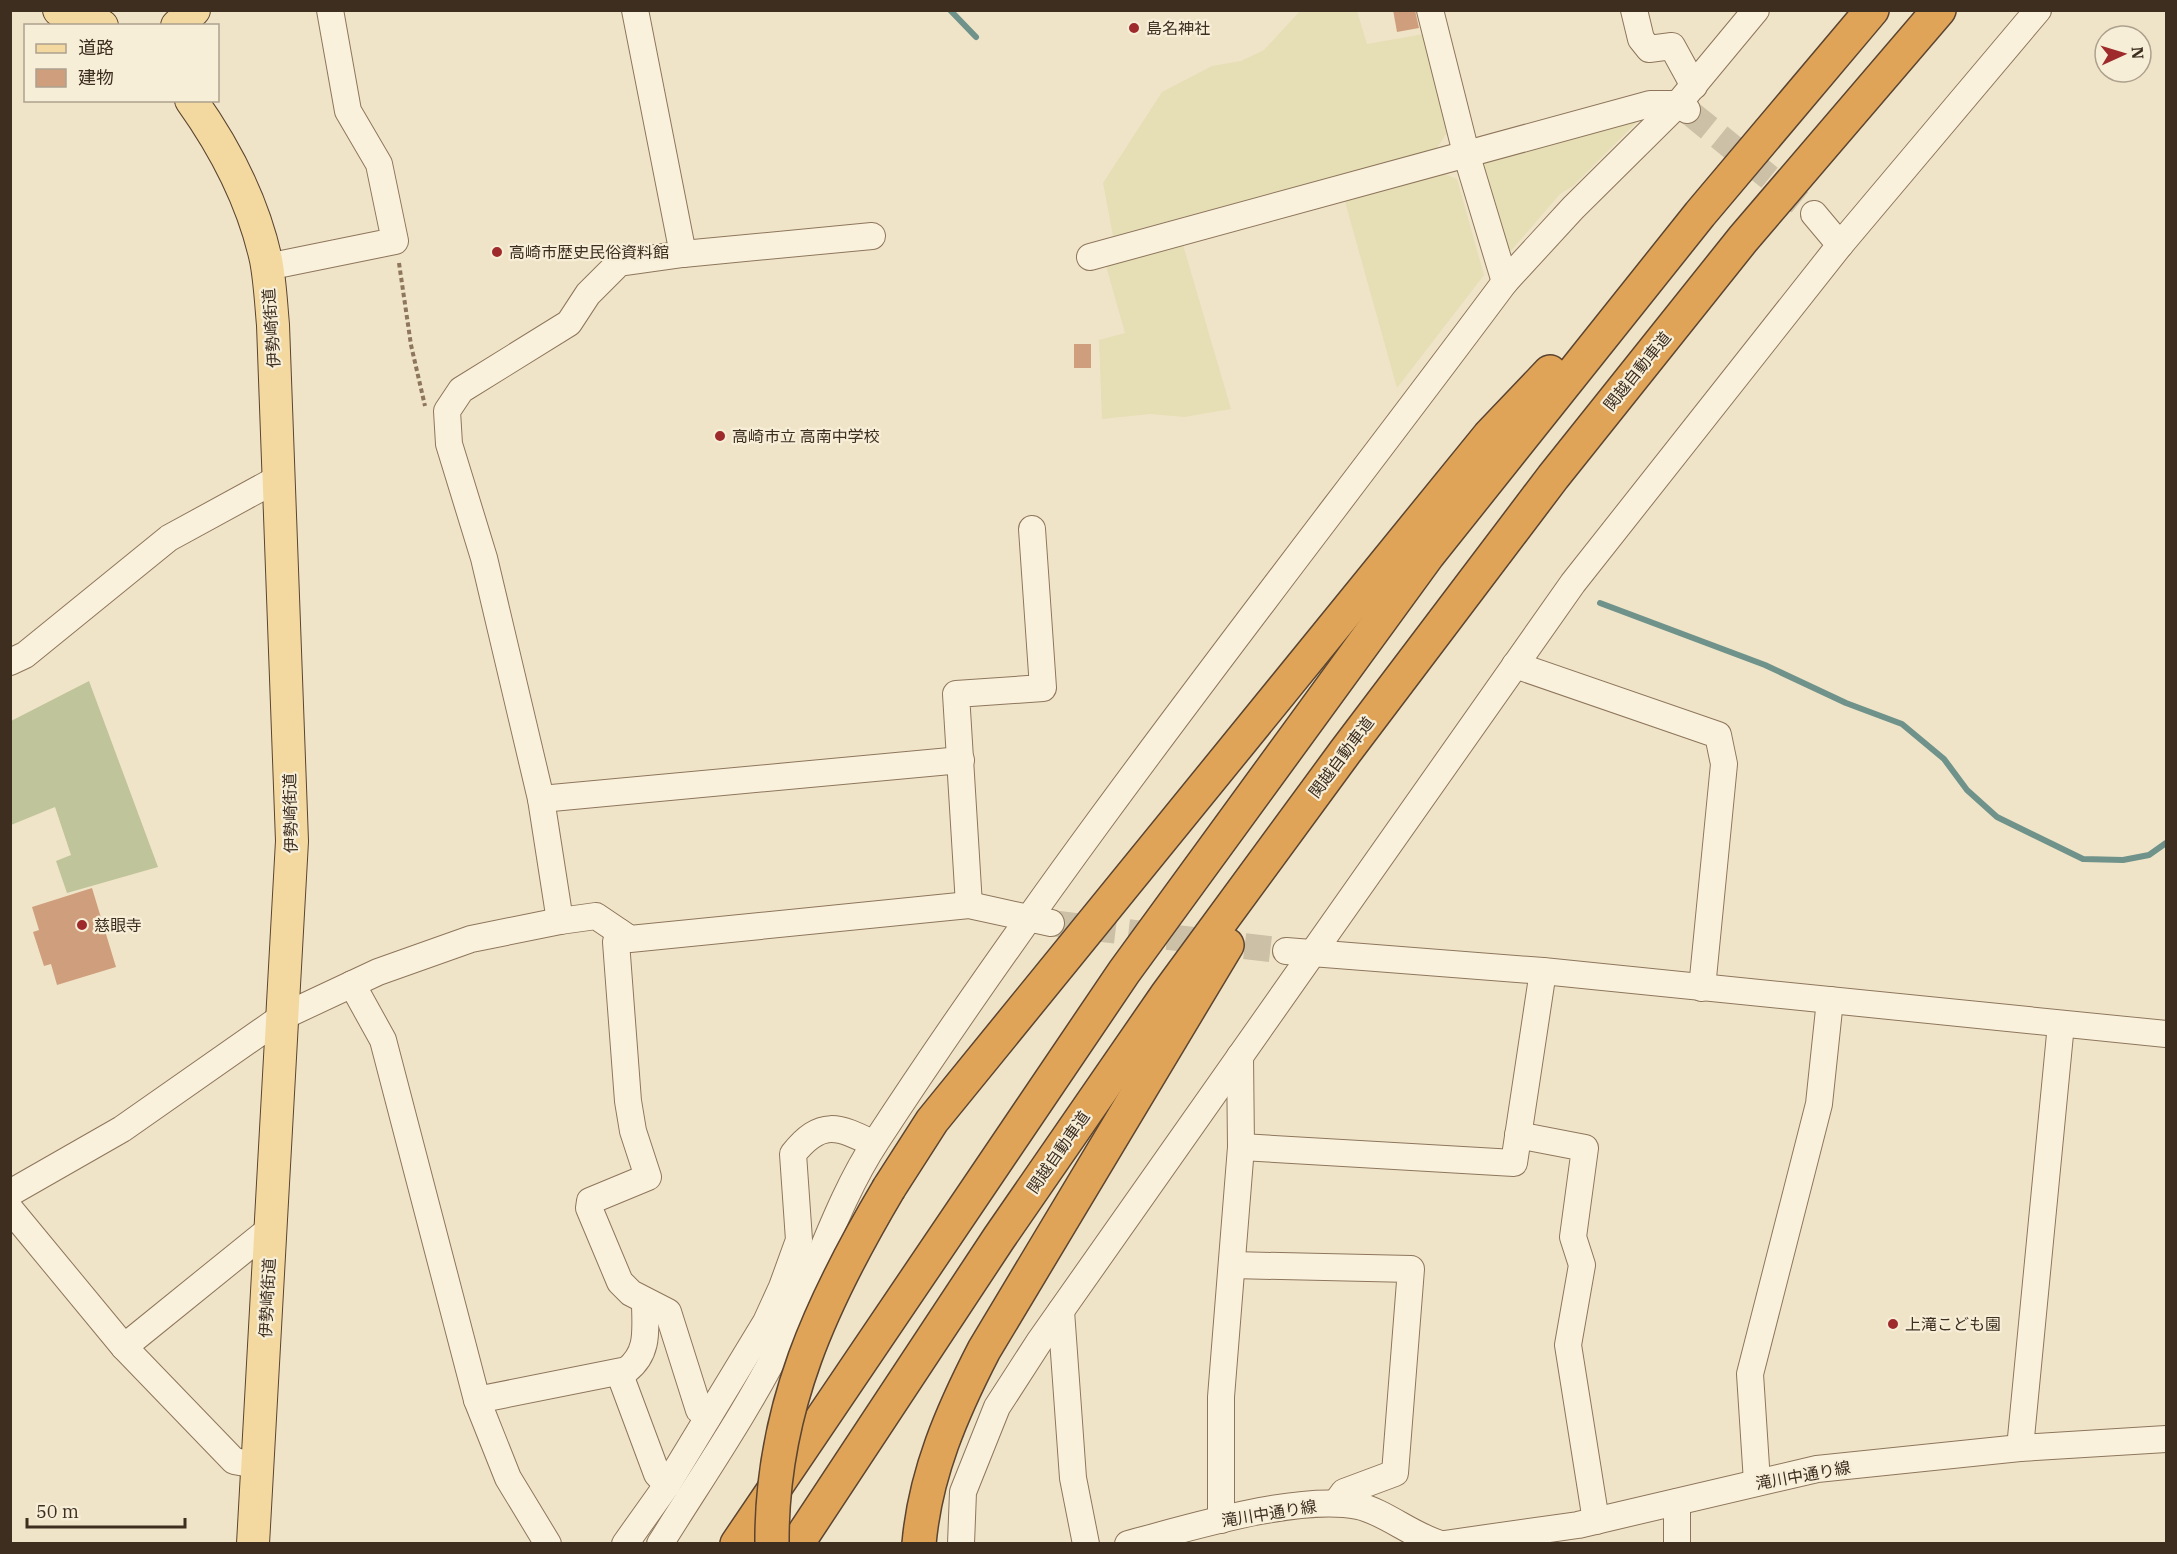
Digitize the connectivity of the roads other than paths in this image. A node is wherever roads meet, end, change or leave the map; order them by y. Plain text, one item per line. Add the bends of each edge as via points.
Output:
1 (59, 10) edge
2 (194, 10) edge
3 (330, 10) edge
4 (635, 10) edge
5 (1431, 10) edge
6 (1634, 10) edge
7 (1756, 10) edge
8 (1872, 10) edge
9 (1939, 10) edge
10 (2038, 10) edge
11 (99, 24) edge
12 (179, 24) edge
13 (1687, 101) junction
14 (192, 102) edge
15 (1466, 153) junction
16 (1700, 214) junction
17 (1814, 214) tunnel mouth
18 (872, 236) dead end
19 (1840, 245) junction
20 (683, 254) junction
21 (1090, 256) dead end
22 (267, 267) junction
23 (1505, 282) junction
24 (279, 478) junction
25 (1032, 529) dead end
26 (10, 662) edge
27 (1515, 665) junction
28 (1345, 752) junction
29 (961, 760) junction
30 (541, 799) junction
31 (969, 905) junction
32 (560, 921) junction
33 (1040, 921) junction
34 (619, 932) junction
35 (1298, 952) junction
36 (1543, 971) junction
37 (352, 984) junction
38 (1702, 988) junction
39 (1830, 1000) junction
40 (282, 1017) junction
41 (2061, 1024) junction
42 (2166, 1035) edge
43 (1240, 1056) junction
44 (1518, 1135) junction
45 (874, 1144) junction
46 (1241, 1147) junction
47 (11, 1194) edge
48 (271, 1228) junction
49 (1232, 1265) junction
50 (645, 1301) junction
51 (1061, 1311) junction
52 (124, 1347) junction
53 (619, 1372) junction
54 (477, 1400) junction
55 (708, 1417) junction
56 (2166, 1440) edge
57 (2020, 1448) junction
58 (256, 1465) junction
59 (1757, 1482) junction
60 (667, 1485) junction
61 (1677, 1502) junction
62 (1336, 1503) junction
63 (1221, 1520) junction
64 (1596, 1521) junction
65 (1173, 1538) edge
66 (253, 1544) edge
67 (548, 1544) edge
68 (625, 1544) edge
69 (660, 1544) edge
70 (737, 1544) edge
71 (772, 1544) edge
72 (797, 1544) edge
73 (919, 1544) edge
74 (961, 1544) edge
75 (1086, 1544) edge
76 (1128, 1544) edge
77 (1443, 1544) edge
78 (1677, 1544) edge

1 - 11 main road
2 - 12 main road
3 - 22 street via 348,111 379,164 395,241
4 - 20 street
5 - 15 street
6 - 13 street via 1641,39 1649,49 1672,46
7 - 13 street
8 - 16 highway
9 - 28 highway, 関越自動車道 via 1743,239 1553,477
10 - 19 street
13 - 15 street via 1650,104
13 - 23 street via 1573,208
14 - 22 main road, 伊勢崎街道 via 247,194
15 - 21 street
15 - 23 street
16 - 70 highway via 1428,555 1158,926
16 - 71 highway, bridge via 1489,436 932,1121 842,1269 818,1318 785,1423 776,1478
17 - 19 street
18 - 20 street
19 - 27 street via 1573,583
20 - 30 street via 619,263 588,294 569,323 461,390 447,411 449,444 484,558
22 - 24 main road, 伊勢崎街道
23 - 33 street
24 - 26 street via 169,538 25,655
24 - 40 main road, 伊勢崎街道 via 292,841
25 - 29 street via 1043,688 956,694
27 - 35 street
27 - 38 street via 1718,735 1724,764
28 - 72 highway, 関越自動車道 via 1146,1025 999,1238
28 - 73 highway via 984,1350 942,1441 929,1482
29 - 30 street
29 - 31 street
30 - 32 street
31 - 33 street
31 - 34 street via 630,939
32 - 34 street via 596,916
32 - 37 street via 471,939
33 - 45 street
34 - 50 street via 616,942 626,1083 633,1131 648,1177 590,1201 589,1208 620,1282
35 - 36 street
35 - 43 street
36 - 38 street
36 - 44 street
37 - 40 street
37 - 54 street via 383,1040
38 - 39 street
39 - 41 street
39 - 59 street via 1819,1104 1750,1374
40 - 47 street via 122,1129
40 - 48 main road, 伊勢崎街道
41 - 42 street
41 - 57 street
43 - 46 street
43 - 51 street
44 - 46 street via 1514,1163
44 - 64 street via 1585,1148 1573,1237 1582,1265 1568,1345
45 - 55 street via 843,1129 828,1129 814,1133 793,1154 799,1240 766,1322
45 - 69 street via 784,1338
46 - 49 street
47 - 52 street
48 - 52 street
48 - 58 main road, 伊勢崎街道
49 - 62 street via 1411,1269 1395,1473 1344,1492
49 - 63 street via 1221,1397
50 - 53 street via 644,1352 639,1361
50 - 55 street via 668,1312 699,1410
51 - 74 street via 997,1407 963,1492
51 - 75 street via 1073,1478
52 - 58 street via 234,1461
53 - 54 street
53 - 60 street via 657,1474
54 - 67 street via 508,1478
55 - 60 street
56 - 57 street, 滝川中通り線
57 - 59 street, 滝川中通り線 via 1817,1469
58 - 66 main road, 伊勢崎街道
59 - 61 street, 滝川中通り線
60 - 68 street
61 - 64 street, 滝川中通り線
61 - 78 street
62 - 63 street, 滝川中通り線 via 1307,1504
62 - 77 street, 滝川中通り線 via 1361,1507
63 - 65 street, 滝川中通り線
64 - 77 street, 滝川中通り線
65 - 76 street, 滝川中通り線

